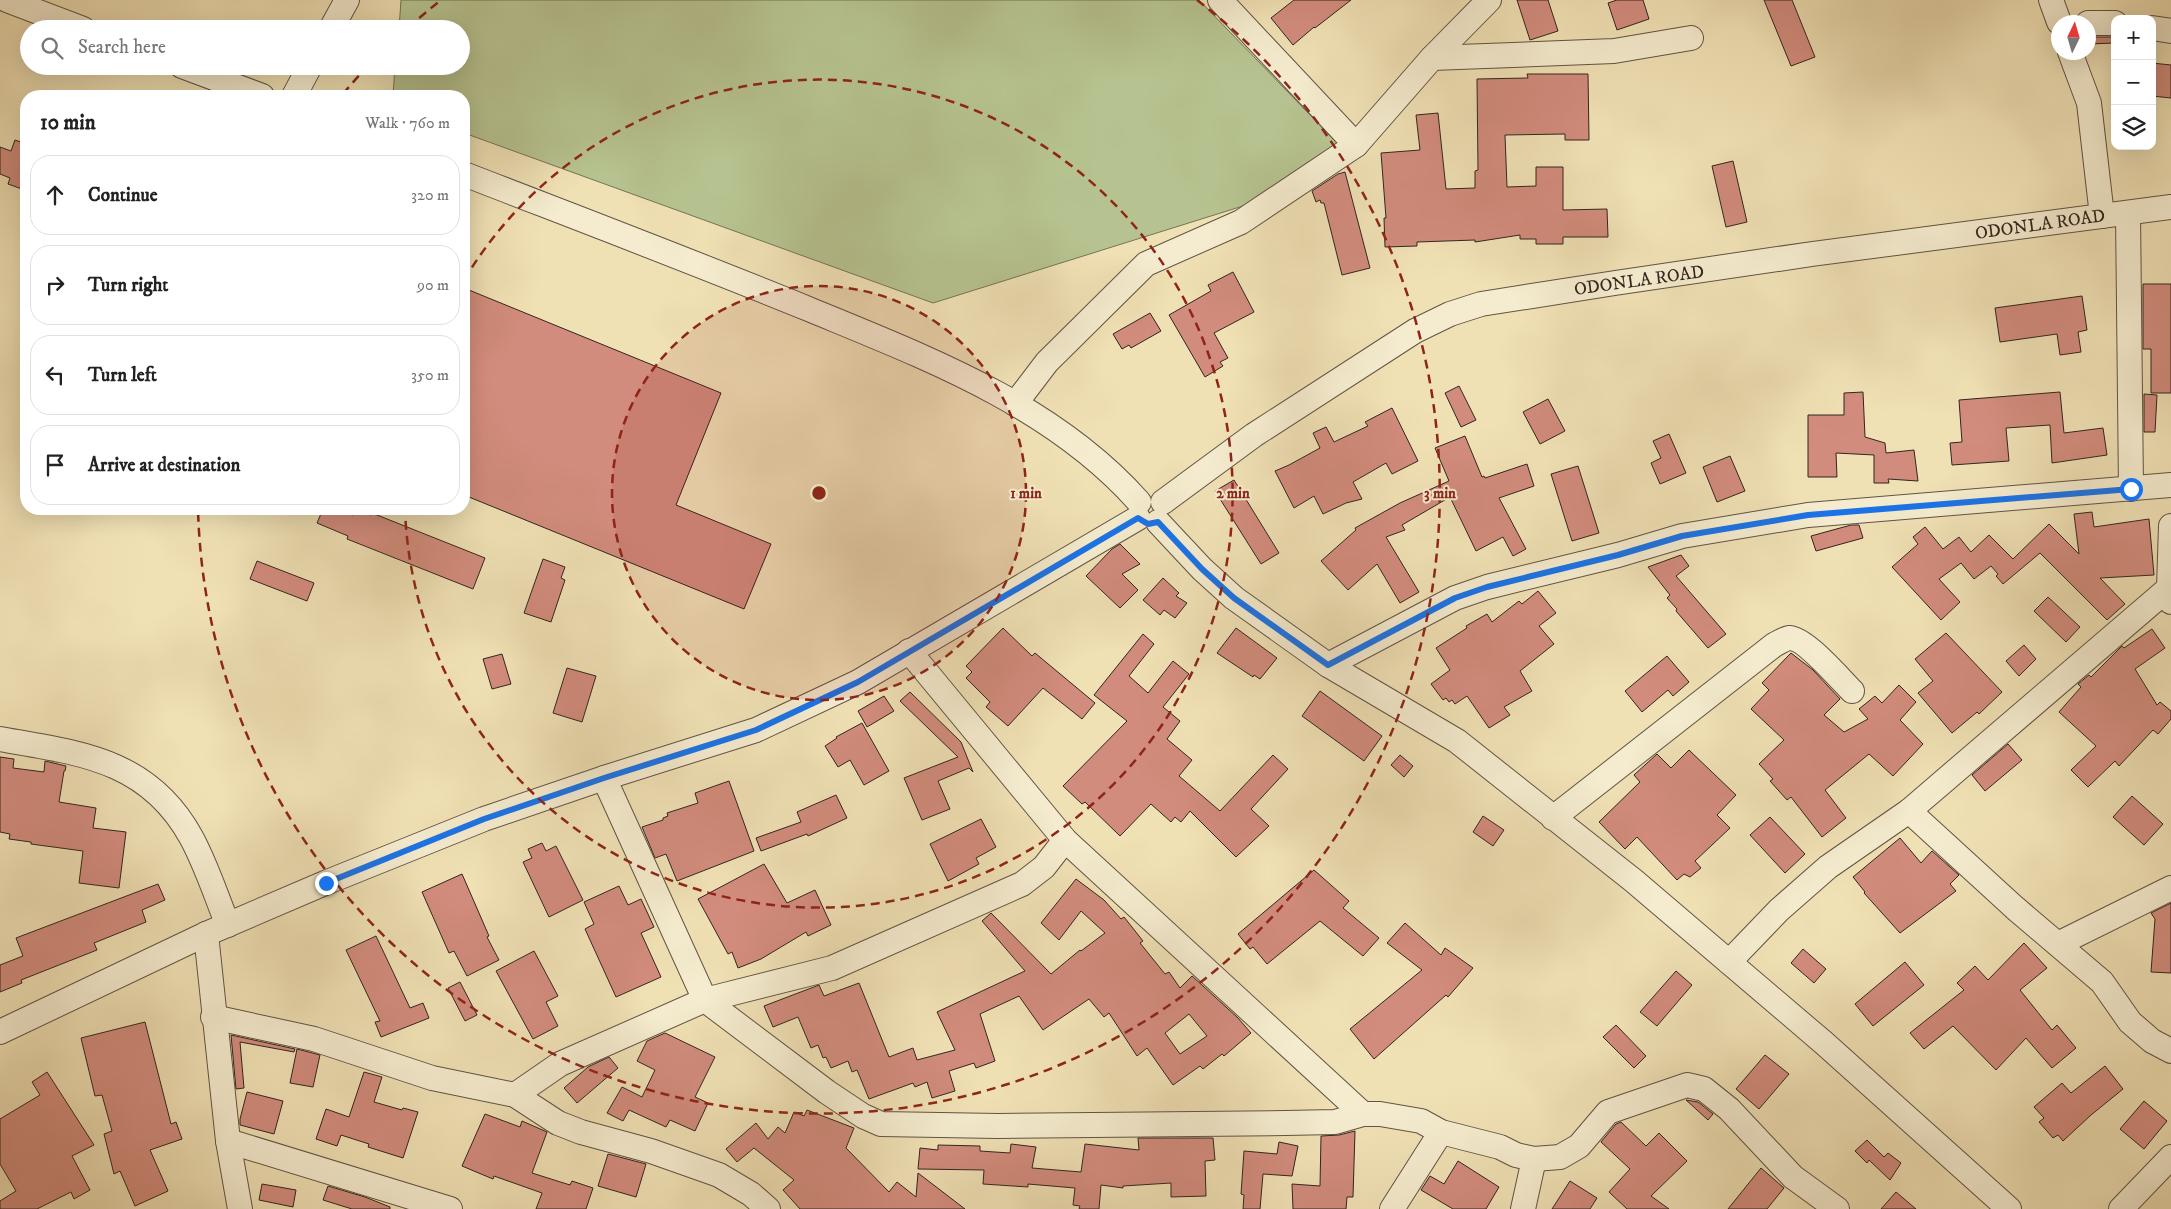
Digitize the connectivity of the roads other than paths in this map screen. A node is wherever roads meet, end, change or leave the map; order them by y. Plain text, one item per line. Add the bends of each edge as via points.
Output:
1 (7, 0) edge
2 (347, 0) edge
3 (1220, 0) edge
4 (2051, 0) edge
5 (1484, 2) edge
6 (2056, 15) edge
7 (59, 20) edge
8 (336, 20) edge
9 (2096, 23) edge
10 (2111, 23) edge
11 (2156, 29) edge
12 (2171, 31) edge
13 (1690, 38) dead end
14 (1432, 58) junction
15 (2073, 60) edge
16 (206, 75) edge
17 (305, 75) edge
18 (246, 90) edge
19 (297, 90) edge
20 (1356, 145) junction
21 (470, 176) edge
22 (2171, 207) edge
23 (2128, 213) junction
24 (2102, 216) junction
25 (1015, 404) junction
26 (2171, 485) edge
27 (2131, 489) junction
28 (1150, 511) junction
29 (2171, 526) edge
30 (2170, 595) edge
31 (909, 651) junction
32 (1328, 665) junction
33 (1852, 691) dead end
34 (0, 740) edge
35 (604, 778) junction
36 (1909, 810) junction
37 (1553, 818) junction
38 (1065, 840) junction
39 (2171, 888) edge
40 (228, 925) junction
41 (206, 934) junction
42 (2058, 944) junction
43 (1729, 962) junction
44 (705, 1000) junction
45 (214, 1016) junction
46 (0, 1032) edge
47 (2171, 1051) edge
48 (515, 1095) junction
49 (1363, 1114) junction
50 (1442, 1132) junction
51 (228, 1140) junction
52 (2171, 1157) edge
53 (1534, 1159) junction
54 (240, 1209) edge
55 (450, 1209) edge
56 (768, 1209) edge
57 (1392, 1209) edge
58 (1523, 1209) edge
59 (1837, 1209) edge
60 (2009, 1209) edge
61 (2121, 1209) edge

1 - 7 street
2 - 8 street
3 - 20 street
4 - 6 street
5 - 14 street
9 - 10 street
11 - 12 street
13 - 14 street via 1614,51
14 - 20 street
15 - 24 street via 2089,103
16 - 18 street
17 - 19 street
20 - 25 street via 1241,222 1146,264 1047,362
21 - 25 street via 928,358
22 - 23 street, ODONLA ROAD
23 - 24 street, ODONLA ROAD
23 - 27 street
24 - 28 street, ODONLA ROAD via 1615,282 1522,296 1458,311 1415,331 1362,364
25 - 28 street via 1070,440 1120,480
26 - 27 street
27 - 32 street via 1808,515 1682,536 1455,598
28 - 31 street, ODONLA ROAD
28 - 32 street via 1202,569 1234,598
29 - 30 street
30 - 36 street
31 - 35 street, ODONLA ROAD via 858,682 756,730
31 - 38 street
32 - 37 street via 1457,741
33 - 37 street via 1808,648 1789,638 1774,645
34 - 40 street via 80,753 113,764 143,781 168,802 191,837
35 - 40 street, ODONLA ROAD via 484,819
35 - 44 street
36 - 42 street
36 - 43 street via 1828,867 1779,910
37 - 43 street via 1634,881
38 - 44 street via 1044,867 1022,884 832,968
38 - 49 street
39 - 42 street
40 - 41 street, ODONLA ROAD
41 - 45 street
41 - 46 street, ODONLA ROAD
42 - 47 street via 2102,982 2130,1022 2152,1041
43 - 60 street
44 - 48 street via 560,1064
44 - 49 street via 827,1092 881,1124 998,1126 1335,1122
45 - 48 street via 314,1039 432,1078
45 - 51 street
48 - 56 street via 538,1112 566,1126 719,1175 751,1194
49 - 50 street via 1421,1121
50 - 53 street
50 - 57 street
51 - 54 street
51 - 55 street
52 - 61 street
53 - 58 street
53 - 59 street via 1560,1157 1579,1146 1608,1112 1687,1084 1704,1089 1729,1110 1793,1177

